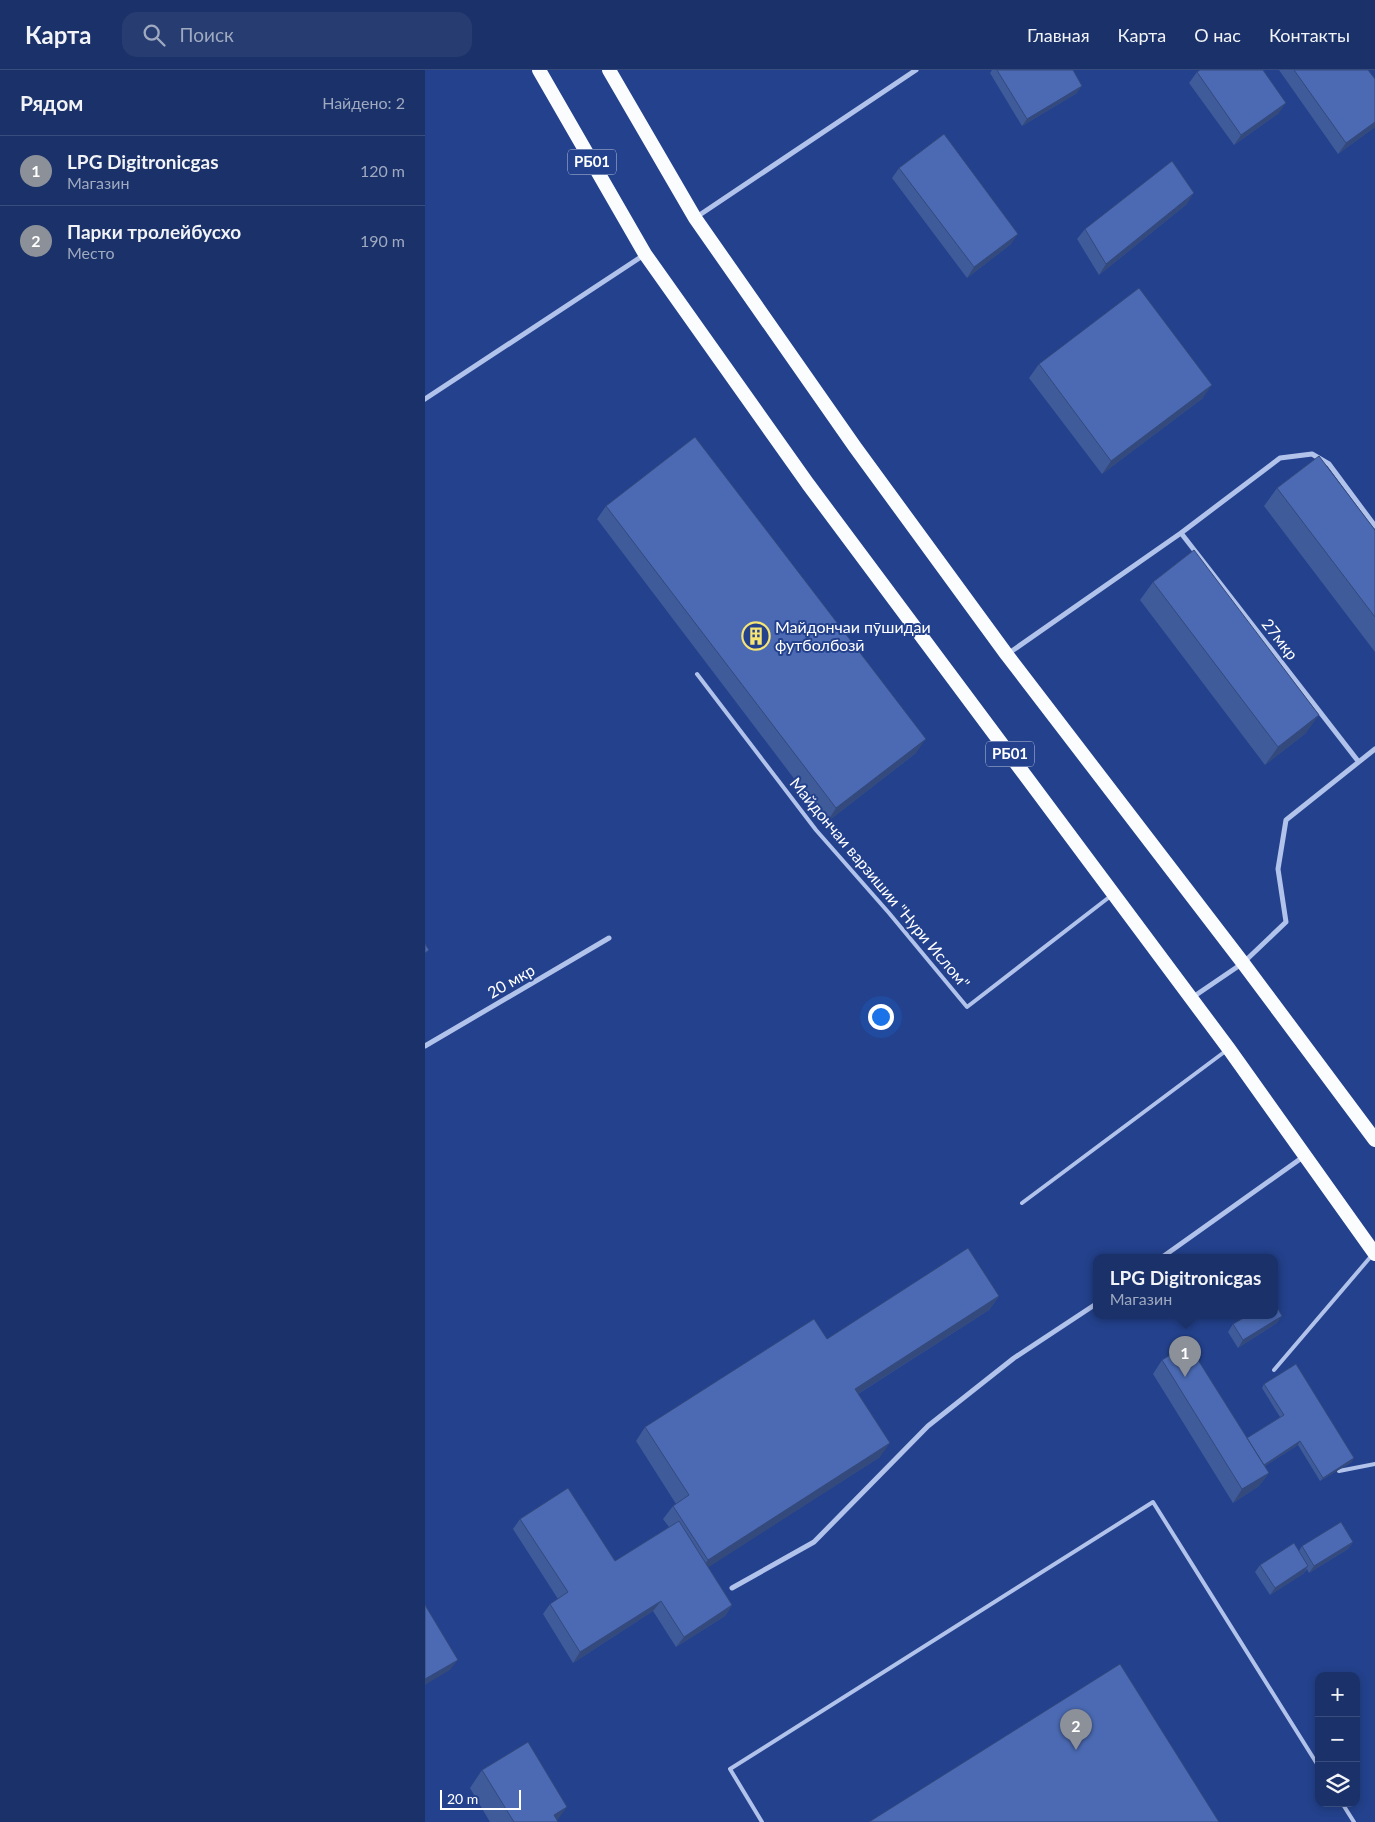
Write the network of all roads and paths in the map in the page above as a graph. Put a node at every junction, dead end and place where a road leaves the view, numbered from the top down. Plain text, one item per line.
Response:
1 (539, 70) edge
2 (609, 70) edge
3 (916, 70) edge
4 (695, 218) junction
5 (645, 254) junction
6 (425, 399) edge
7 (1375, 526) edge
8 (1181, 532) junction
9 (1007, 655) junction
10 (697, 674) dead end
11 (1375, 749) edge
12 (1358, 761) junction
13 (1114, 893) junction
14 (609, 938) dead end
15 (1243, 963) junction
16 (1190, 999) junction
17 (425, 1046) edge
18 (1229, 1049) junction
19 (1375, 1140) edge
20 (1306, 1155) junction
21 (1022, 1203) dead end
22 (1375, 1253) edge
23 (1167, 1254) edge
24 (1093, 1306) edge
25 (1274, 1370) dead end
26 (1375, 1464) edge
27 (1339, 1471) edge
28 (732, 1588) dead end
29 (1316, 1762) edge
30 (1344, 1807) edge
31 (762, 1822) edge
32 (1353, 1822) edge

1 - 5 highway, РБ01
2 - 4 highway
3 - 4 street
4 - 9 highway
5 - 6 street
5 - 13 highway, РБ01
7 - 8 street
8 - 9 street
8 - 12 street, 27мкр
9 - 15 highway
10 - 13 lane, Майдончаи варзишии "Нури Ислом"
11 - 12 street
12 - 15 street
13 - 16 highway, РБ01
14 - 17 street, 20 мкр
15 - 16 street
15 - 19 highway
16 - 18 highway, РБ01
18 - 20 highway, РБ01
18 - 21 lane
20 - 22 highway, РБ01
20 - 23 street
22 - 25 lane
24 - 28 street
26 - 27 lane
29 - 31 lane
30 - 32 lane

